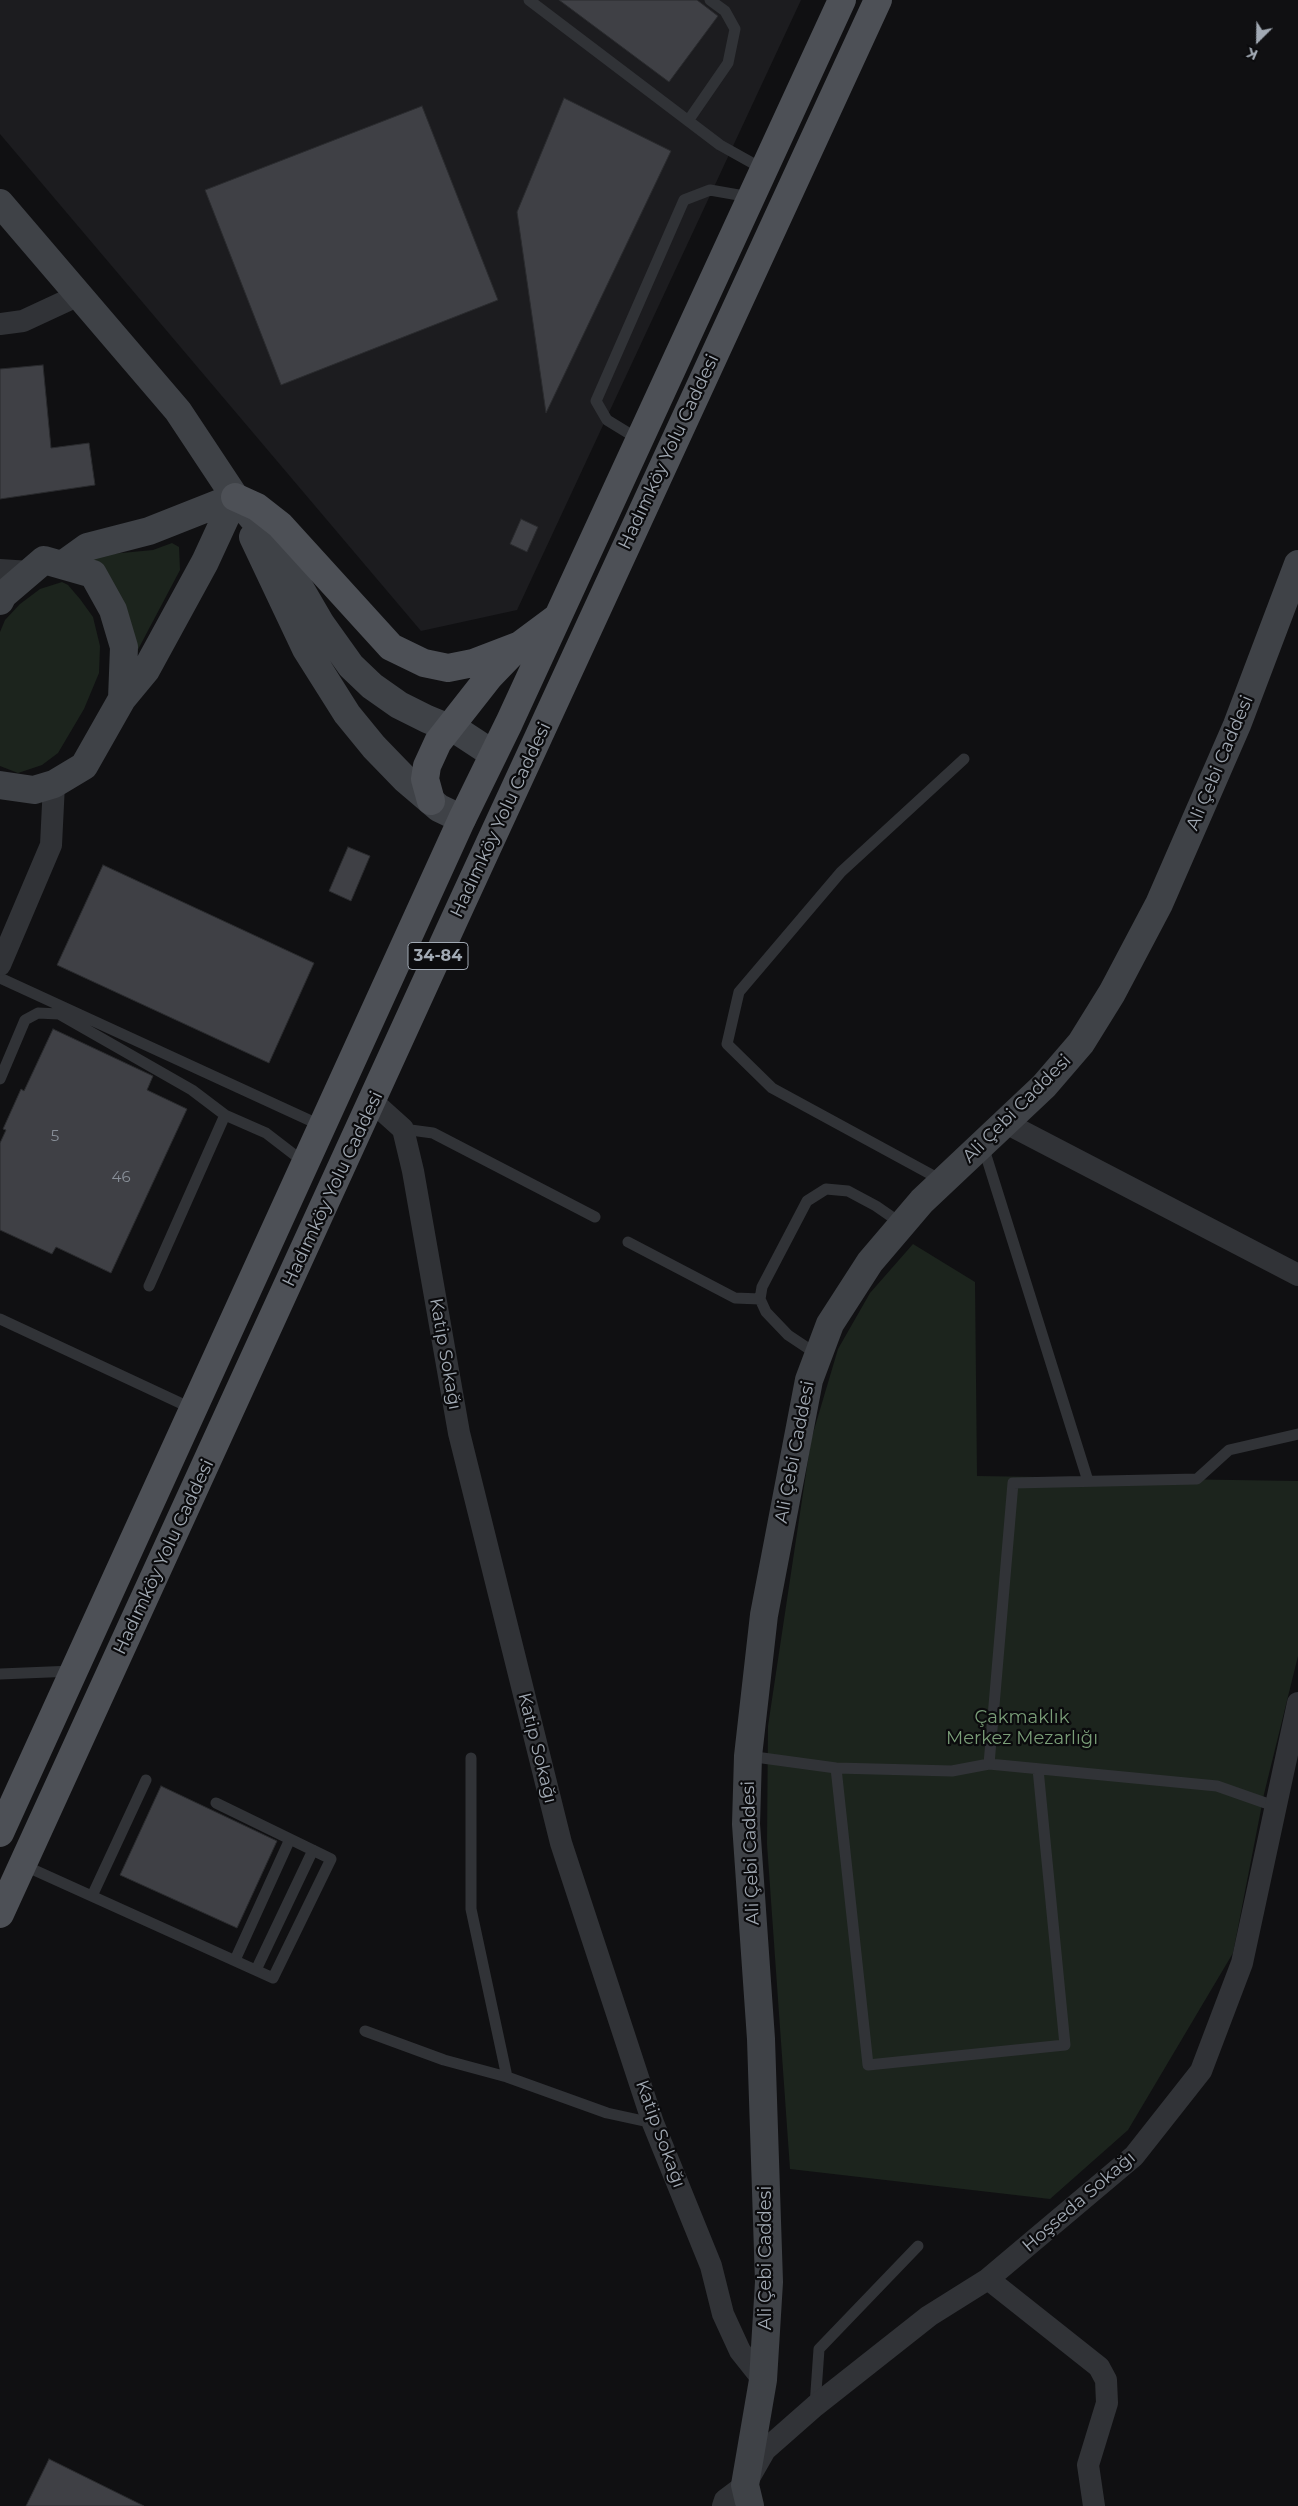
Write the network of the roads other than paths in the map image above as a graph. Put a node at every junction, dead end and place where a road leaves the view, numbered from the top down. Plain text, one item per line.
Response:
1 (529, 0) edge
2 (710, 0) edge
3 (842, 0) edge
4 (878, 0) edge
5 (688, 120) junction
6 (763, 169) junction
7 (750, 197) junction
8 (0, 203) edge
9 (79, 295) junction
10 (0, 324) edge
11 (638, 439) junction
12 (235, 497) junction
13 (1298, 564) edge
14 (62, 565) junction
15 (0, 570) edge
16 (30, 572) junction
17 (0, 601) edge
18 (556, 618) junction
19 (520, 645) junction
20 (122, 699) junction
21 (448, 728) junction
22 (493, 754) junction
23 (964, 759) dead end
24 (54, 784) junction
25 (0, 785) edge
26 (431, 801) junction
27 (510, 801) junction
28 (462, 819) junction
29 (498, 827) junction
30 (0, 965) edge
31 (0, 978) edge
32 (0, 1079) edge
33 (373, 1102) junction
34 (225, 1115) junction
35 (1006, 1124) junction
36 (323, 1127) junction
37 (402, 1129) junction
38 (983, 1146) junction
39 (306, 1164) junction
40 (944, 1182) junction
41 (595, 1217) dead end
42 (902, 1224) junction
43 (628, 1242) dead end
44 (1298, 1275) edge
45 (149, 1286) dead end
46 (760, 1299) junction
47 (0, 1319) edge
48 (818, 1354) junction
49 (194, 1410) junction
50 (1298, 1434) edge
51 (1088, 1481) junction
52 (73, 1671) junction
53 (0, 1674) edge
54 (1298, 1703) edge
55 (748, 1756) junction
56 (471, 1758) dead end
57 (989, 1764) junction
58 (836, 1768) junction
59 (1038, 1769) junction
60 (146, 1780) dead end
61 (216, 1803) dead end
62 (1274, 1806) junction
63 (0, 1834) edge
64 (290, 1839) junction
65 (313, 1850) junction
66 (23, 1865) junction
67 (92, 1896) junction
68 (0, 1914) edge
69 (235, 1960) junction
70 (256, 1970) junction
71 (365, 2032) dead end
72 (507, 2077) junction
73 (654, 2123) junction
74 (918, 2246) dead end
75 (988, 2279) junction
76 (763, 2380) junction
77 (815, 2406) junction
78 (747, 2496) edge
79 (723, 2506) edge
80 (1094, 2506) edge

1 - 5 lane
2 - 5 lane
3 - 6 main road, Hadımköy Yolu Caddesi / 34-84
4 - 27 main road, Hadımköy Yolu Caddesi / 34-84
5 - 6 lane
6 - 7 main road, Hadımköy Yolu Caddesi / 34-84
7 - 11 main road, Hadımköy Yolu Caddesi / 34-84
7 - 11 lane
8 - 9 street
9 - 10 street
9 - 12 street
11 - 18 main road, Hadımköy Yolu Caddesi / 34-84
12 - 14 street
12 - 19 main road
12 - 20 street
12 - 21 street
12 - 26 street
13 - 35 street, Ali Çebi Caddesi
14 - 16 street
14 - 20 street
15 - 16 street
16 - 17 street
18 - 19 main road
18 - 22 main road, Hadımköy Yolu Caddesi / 34-84
19 - 21 main road
20 - 24 street
21 - 22 street
21 - 26 main road
22 - 27 main road
22 - 28 main road, Hadımköy Yolu Caddesi / 34-84
23 - 40 lane
24 - 25 street
24 - 30 street
26 - 28 street
27 - 29 main road, Hadımköy Yolu Caddesi / 34-84
28 - 29 main road
28 - 36 main road, Hadımköy Yolu Caddesi / 34-84
29 - 33 main road, Hadımköy Yolu Caddesi / 34-84
31 - 36 lane
32 - 34 lane
33 - 37 street
33 - 66 main road, Hadımköy Yolu Caddesi / 34-84
34 - 39 lane
34 - 45 lane
35 - 38 street, Ali Çebi Caddesi
35 - 44 street
36 - 39 main road, Hadımköy Yolu Caddesi / 34-84
37 - 41 lane
37 - 73 street, Katip Sokağı
38 - 40 street, Ali Çebi Caddesi
38 - 51 lane
39 - 49 main road, Hadımköy Yolu Caddesi / 34-84
40 - 42 street, Ali Çebi Caddesi
42 - 46 lane
42 - 48 street, Ali Çebi Caddesi
43 - 46 lane
46 - 48 lane
47 - 49 lane
48 - 55 street, Ali Çebi Caddesi
49 - 52 main road, Hadımköy Yolu Caddesi / 34-84
50 - 51 lane
51 - 57 lane
52 - 53 lane
52 - 63 main road, Hadımköy Yolu Caddesi / 34-84
54 - 62 street, Hoşseda Sokağı
55 - 58 lane
55 - 76 street, Ali Çebi Caddesi
56 - 72 lane
57 - 58 lane
57 - 59 lane
58 - 59 lane
59 - 62 lane
60 - 67 lane
61 - 64 lane
62 - 75 street, Hoşseda Sokağı
64 - 65 lane
64 - 69 lane
65 - 70 lane
65 - 70 lane
66 - 67 lane
66 - 68 main road, Hadımköy Yolu Caddesi / 34-84
67 - 69 lane
69 - 70 lane
71 - 72 lane
72 - 73 lane
73 - 76 street, Katip Sokağı
74 - 77 lane
75 - 77 street, Hoşseda Sokağı
75 - 80 street
76 - 78 street, Ali Çebi Caddesi
77 - 78 street, Hoşseda Sokağı
78 - 79 street

